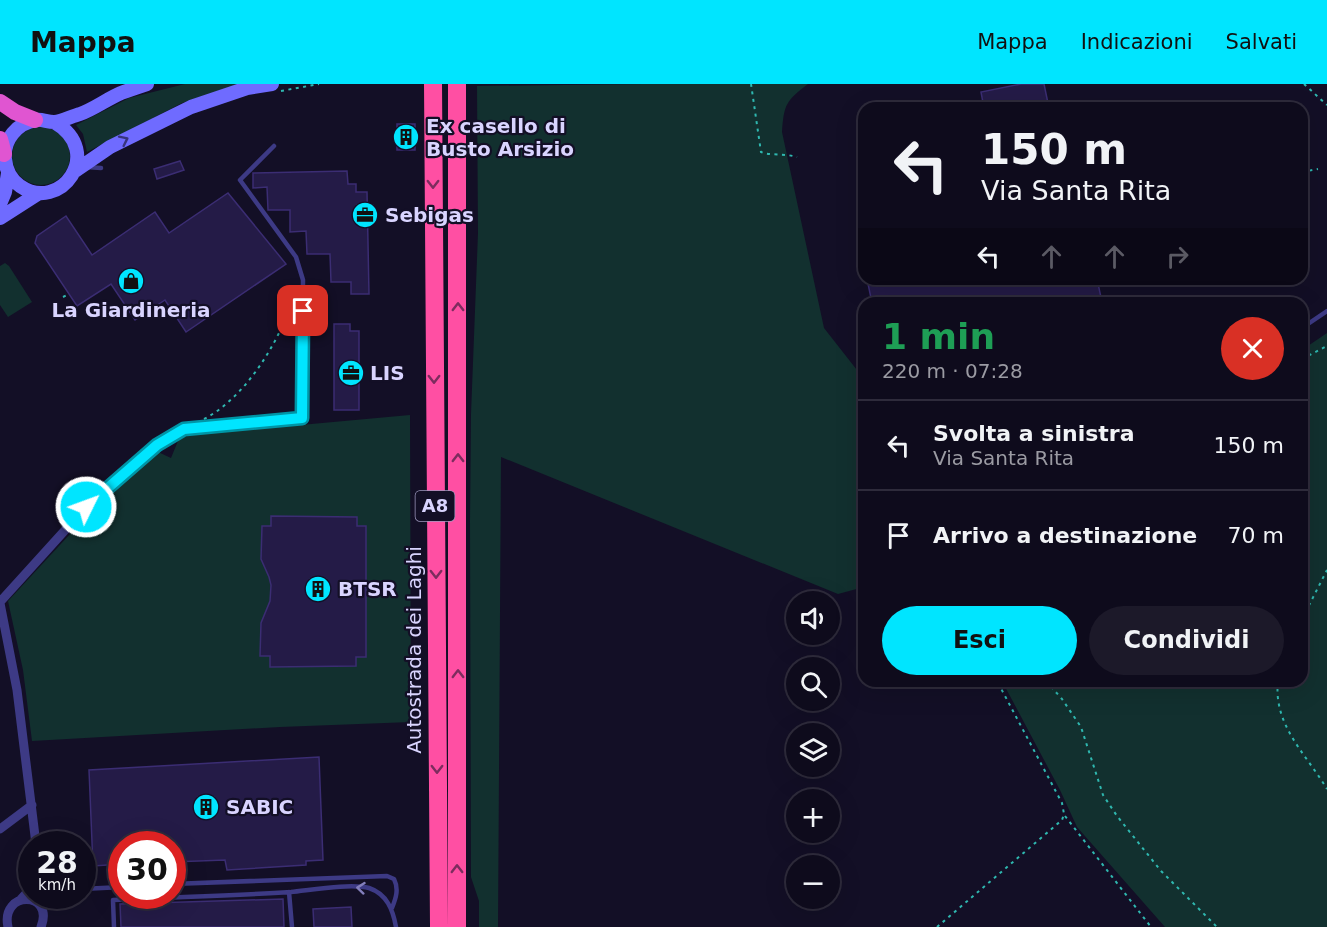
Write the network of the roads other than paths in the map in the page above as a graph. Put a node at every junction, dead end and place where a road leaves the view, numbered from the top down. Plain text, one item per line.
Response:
1 (147, 84) edge
2 (433, 84) edge
3 (457, 84) edge
4 (272, 88) edge
5 (0, 102) edge
6 (35, 120) junction
7 (54, 122) junction
8 (274, 146) dead end
9 (2, 147) edge
10 (101, 168) dead end
11 (78, 169) junction
12 (8, 173) junction
13 (39, 193) junction
14 (0, 204) edge
15 (0, 218) edge
16 (1327, 311) edge
17 (1308, 324) edge
18 (157, 445) joint
19 (0, 602) edge
20 (32, 805) junction
21 (0, 829) edge
22 (35, 831) edge
23 (186, 883) edge
24 (289, 892) junction
25 (18, 901) edge
26 (392, 908) junction
27 (41, 909) edge
28 (5, 920) edge
29 (43, 924) edge
30 (114, 927) edge
31 (292, 927) edge
32 (396, 927) edge
33 (439, 927) edge
34 (458, 927) edge

1 - 7 main road
2 -> 33 highway, Autostrada dei Laghi / A8
34 -> 3 highway, A8
11 -> 4 main road
5 - 6 highway
6 - 7 main road
6 - 9 main road
7 - 11 main road
8 - 18 lane
9 - 12 main road
10 - 11 lane
11 - 13 main road
12 - 13 main road
12 - 14 main road
13 - 15 main road
16 - 17 lane
18 - 19 street
19 - 20 street
20 - 21 street
20 - 22 street
23 - 26 lane
26 -> 24 lane
24 - 30 lane
24 - 31 lane
25 - 28 street
26 - 32 lane
27 - 29 street

